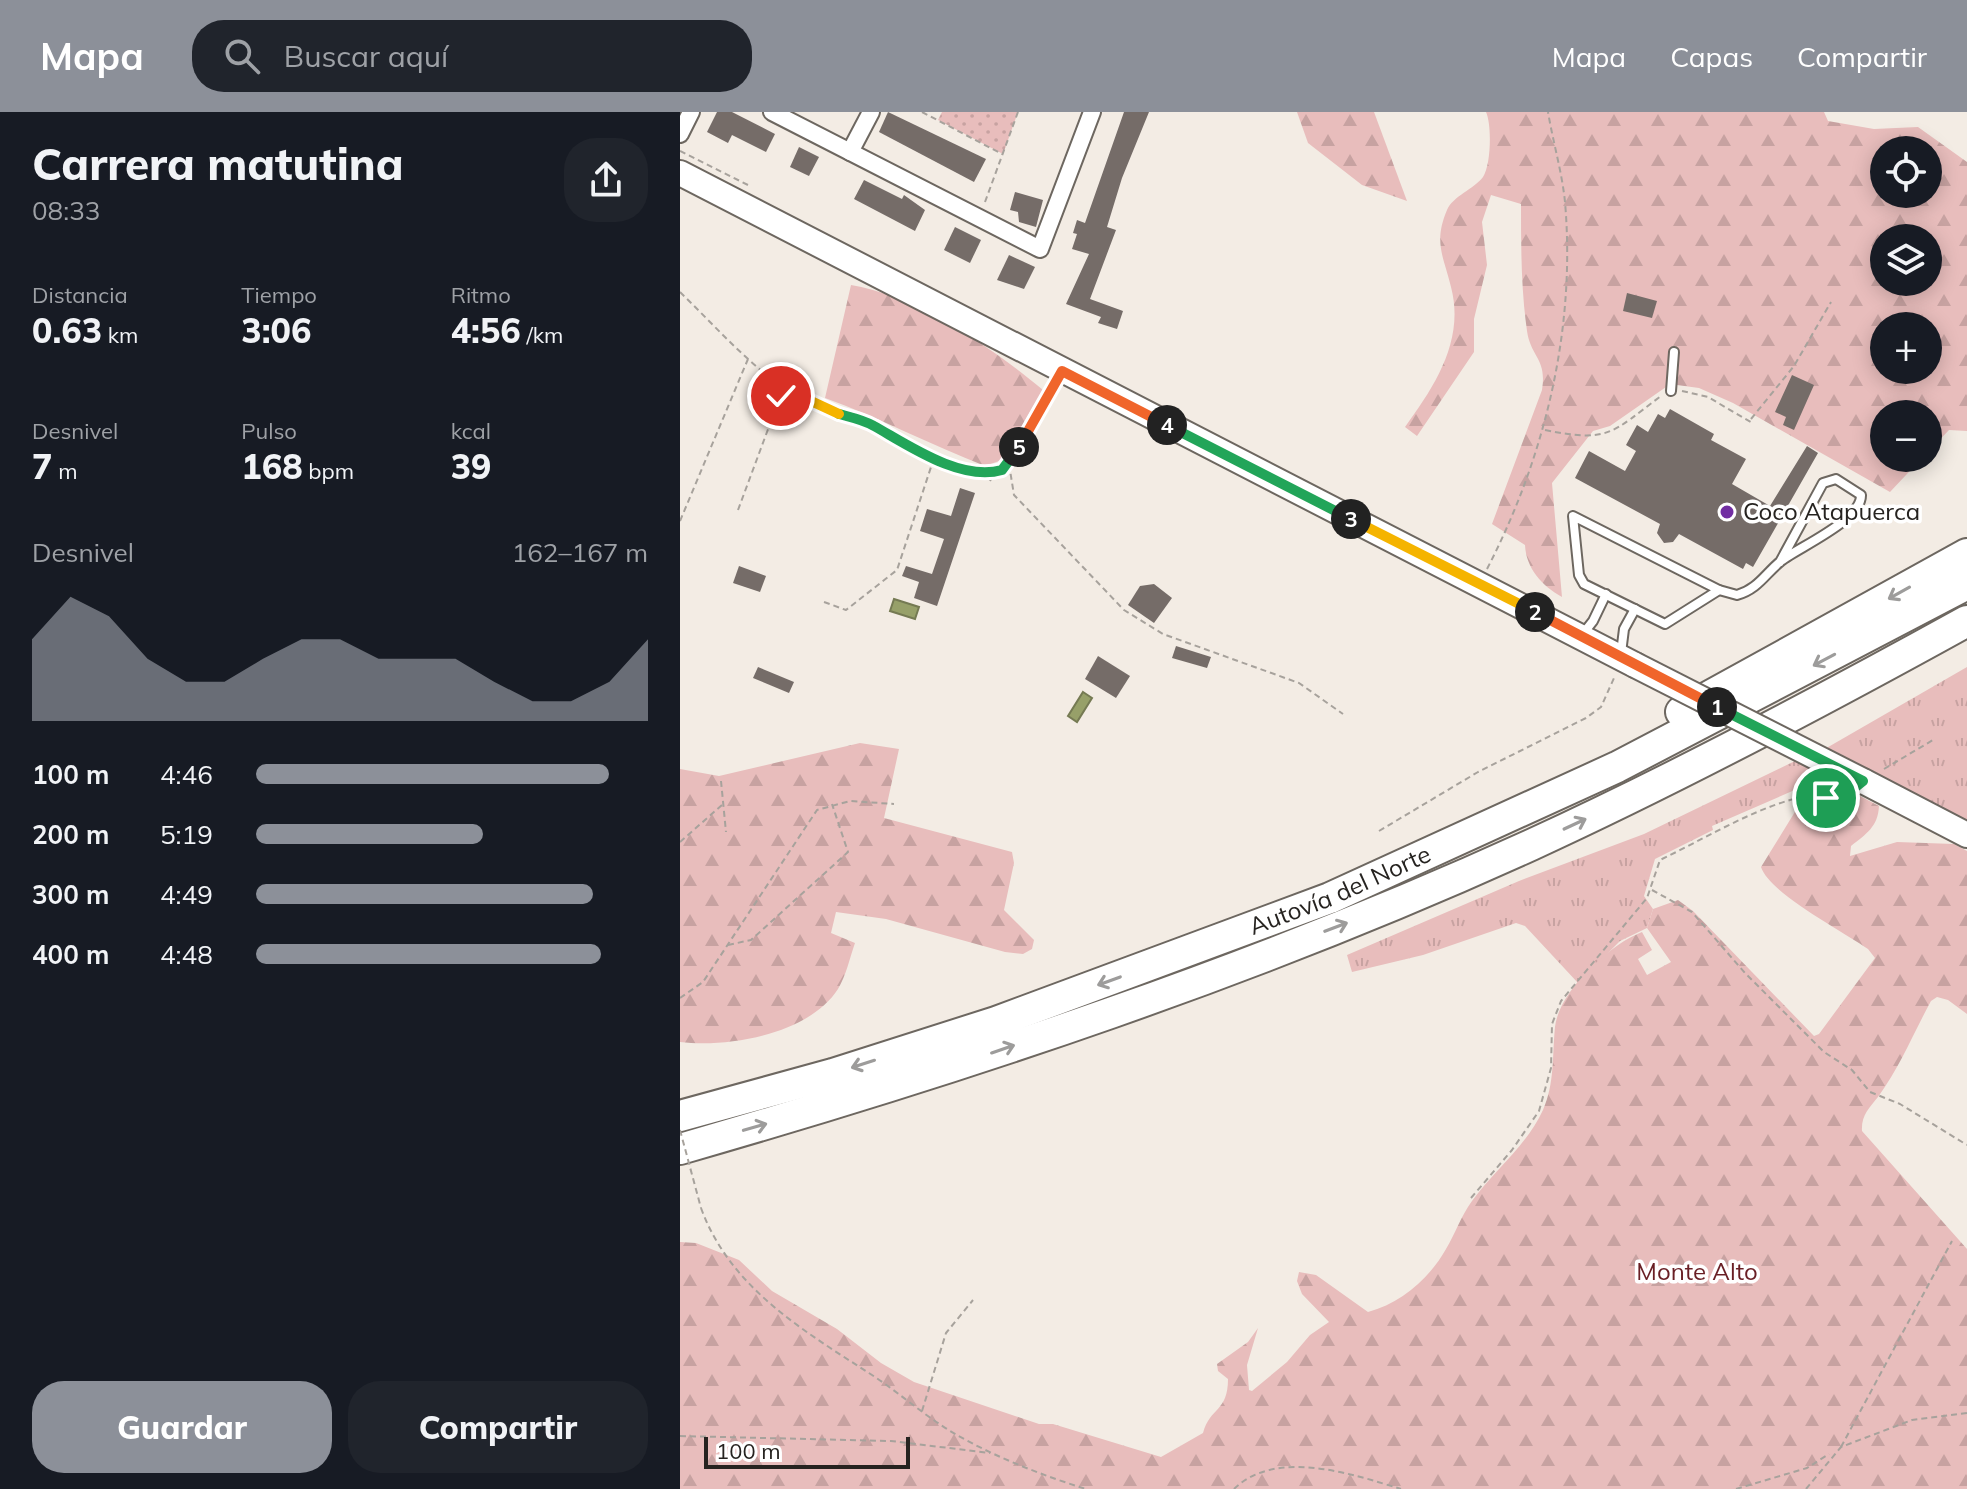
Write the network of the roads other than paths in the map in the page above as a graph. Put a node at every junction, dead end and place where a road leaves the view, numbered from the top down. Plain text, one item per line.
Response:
1 (691, 112) edge
2 (772, 112) edge
3 (871, 112) edge
4 (1092, 112) edge
5 (680, 134) edge
6 (850, 152) junction
7 (680, 173) edge
8 (1674, 352) dead end
9 (1671, 391) road end
10 (1967, 554) edge
11 (1780, 562) junction
12 (1967, 584) edge
13 (1719, 590) junction
14 (1606, 594) junction
15 (1635, 609) junction
16 (1967, 621) edge
17 (1581, 635) junction
18 (1967, 643) edge
19 (1628, 661) junction
20 (1737, 745) junction
21 (1967, 835) edge
22 (1182, 954) junction
23 (680, 1116) edge
24 (680, 1149) edge

1 - 5 street
2 - 6 street
3 - 6 street
4 - 6 street
7 - 17 main road
8 - 9 lane
10 -> 22 highway
11 - 11 lane
11 - 13 lane
12 -> 22 highway, Autovía del Norte
13 - 14 lane
13 - 15 lane
14 - 15 lane
14 - 17 lane
15 - 19 lane
16 - 20 highway, Autovía del Norte
17 - 19 main road
18 - 20 highway
19 - 21 main road, bridge
24 -> 20 highway, Autovía del Norte
22 -> 23 highway, Autovía del Norte

